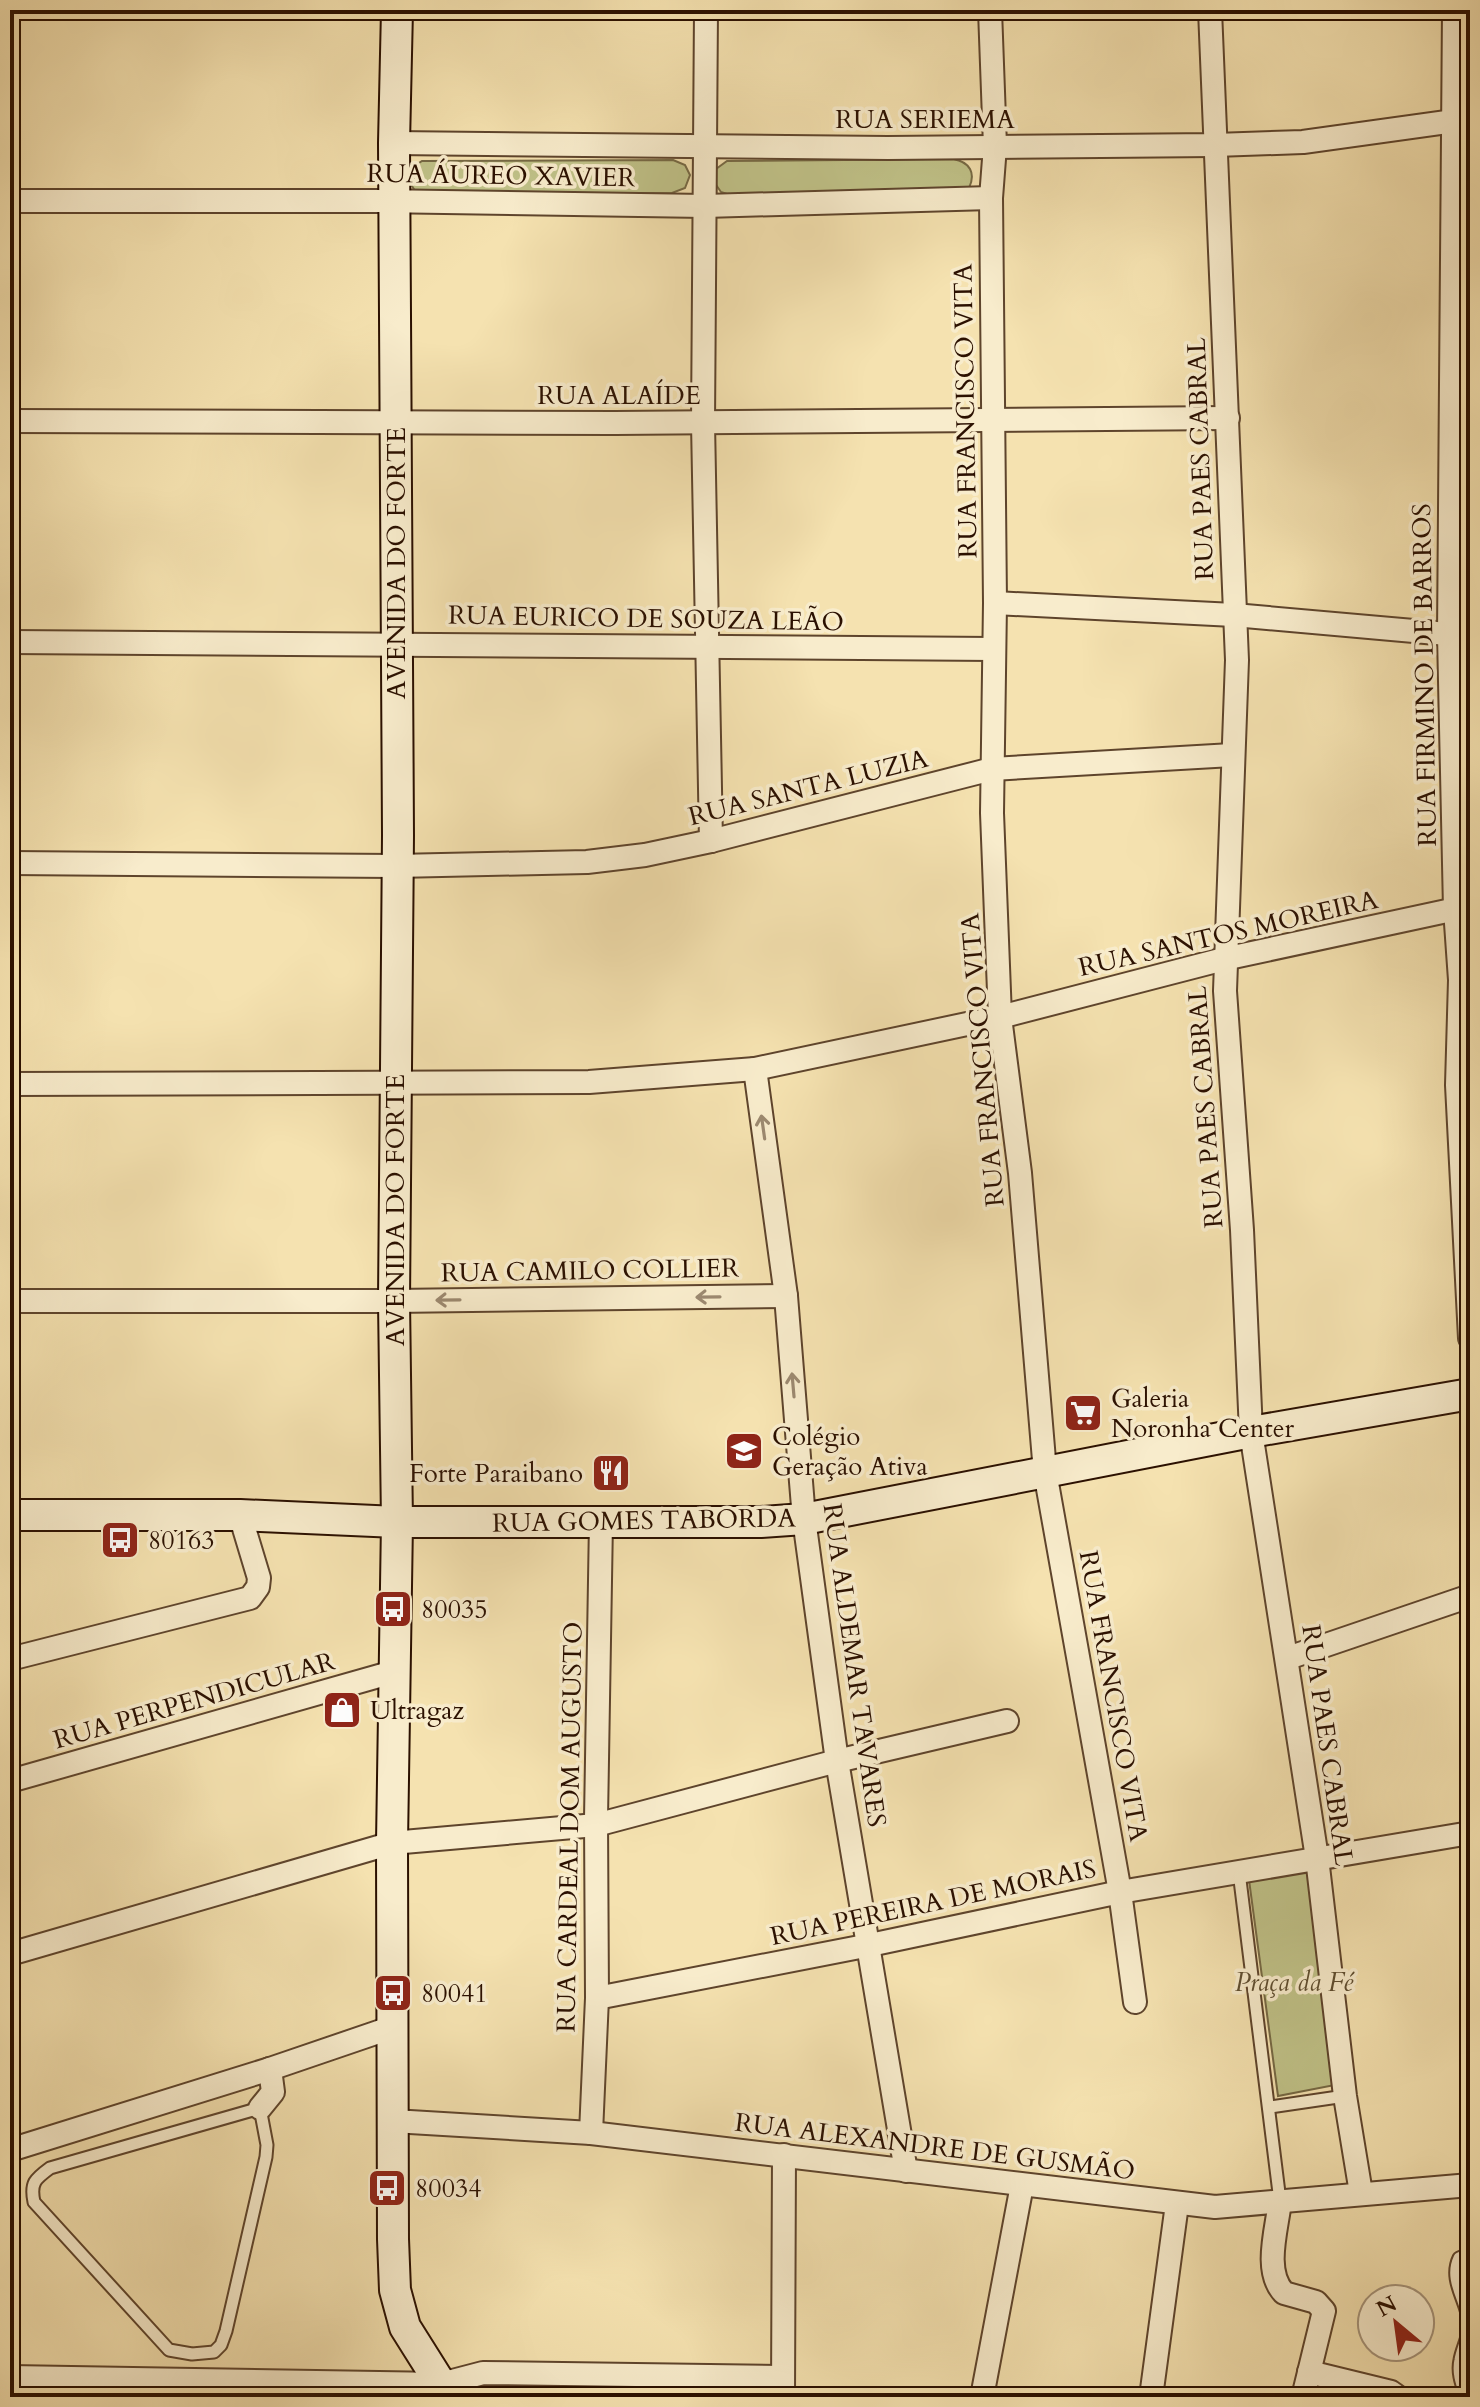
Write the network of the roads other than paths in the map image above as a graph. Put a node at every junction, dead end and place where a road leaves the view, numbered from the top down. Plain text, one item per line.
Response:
1 (397, 10) edge
2 (706, 10) edge
3 (990, 10) edge
4 (1210, 10) edge
5 (1454, 10) edge
6 (1454, 121) junction
7 (394, 143) junction
8 (1215, 145) junction
9 (704, 146) junction
10 (995, 146) junction
11 (991, 198) junction
12 (10, 201) edge
13 (395, 202) junction
14 (705, 206) junction
15 (1461, 279) edge
16 (1228, 418) junction
17 (992, 420) junction
18 (10, 421) edge
19 (1460, 421) edge
20 (395, 422) junction
21 (703, 423) junction
22 (995, 603) junction
23 (1234, 615) junction
24 (1460, 636) edge
25 (10, 642) edge
26 (397, 643) junction
27 (707, 647) junction
28 (994, 649) junction
29 (1232, 755) junction
30 (992, 769) junction
31 (711, 841) junction
32 (10, 863) edge
33 (396, 866) junction
34 (1463, 907) edge
35 (1224, 959) junction
36 (1000, 1017) junction
37 (755, 1069) junction
38 (395, 1082) junction
39 (1463, 1083) edge
40 (10, 1084) edge
41 (786, 1296) junction
42 (10, 1301) edge
43 (394, 1301) junction
44 (1470, 1338) edge
45 (1470, 1394) edge
46 (1251, 1432) junction
47 (1045, 1472) junction
48 (10, 1515) edge
49 (240, 1515) junction
50 (804, 1519) junction
51 (601, 1521) junction
52 (390, 1522) junction
53 (1470, 1596) edge
54 (1288, 1658) junction
55 (10, 1659) edge
56 (393, 1672) junction
57 (1007, 1721) dead end
58 (837, 1761) junction
59 (10, 1781) edge
60 (596, 1825) junction
61 (1470, 1833) edge
62 (392, 1843) junction
63 (1317, 1858) junction
64 (1239, 1872) junction
65 (1120, 1892) junction
66 (870, 1945) junction
67 (10, 1954) edge
68 (597, 1998) junction
69 (1135, 2002) dead end
70 (393, 2027) junction
71 (270, 2069) junction
72 (1345, 2096) junction
73 (1270, 2107) junction
74 (260, 2108) junction
75 (393, 2121) junction
76 (591, 2133) junction
77 (10, 2150) edge
78 (784, 2155) junction
79 (906, 2171) junction
80 (1022, 2185) junction
81 (1470, 2185) edge
82 (1361, 2193) junction
83 (1280, 2201) junction
84 (1177, 2204) junction
85 (1470, 2253) edge
86 (1309, 2372) junction
87 (10, 2377) edge
88 (782, 2387) edge
89 (445, 2390) edge
90 (982, 2397) edge
91 (1151, 2397) edge
92 (1303, 2397) edge
93 (1398, 2397) edge
94 (1466, 2397) edge

1 - 7 street, AVENIDA DO FORTE
2 - 9 street
3 - 10 street, RUA FRANCISCO VITA
4 - 8 street, RUA PAES CABRAL
5 - 6 street, RUA FIRMINO DE BARROS
6 - 8 street, RUA SERIEMA
6 - 15 street, RUA FIRMINO DE BARROS
7 - 9 street, RUA SERIEMA
7 - 13 street, AVENIDA DO FORTE
8 - 10 street, RUA SERIEMA
8 - 16 street, RUA PAES CABRAL
9 - 10 street, RUA SERIEMA
9 - 14 street
10 - 11 street, RUA FRANCISCO VITA
11 - 14 street, RUA ÁUREO XAVIER
11 - 17 street, RUA FRANCISCO VITA
12 - 13 street, RUA ÁUREO XAVIER
13 - 14 street, RUA ÁUREO XAVIER
13 - 20 street, AVENIDA DO FORTE
14 - 21 street
15 - 19 street, RUA FIRMINO DE BARROS
16 - 17 street, RUA ALAÍDE
16 - 23 street, RUA PAES CABRAL
17 - 21 street, RUA ALAÍDE
17 - 22 street, RUA FRANCISCO VITA
18 - 20 street, RUA ALAÍDE
19 - 24 street, RUA FIRMINO DE BARROS
20 - 21 street, RUA ALAÍDE
20 - 26 street, AVENIDA DO FORTE
21 - 27 street
22 - 23 street
22 - 28 street, RUA FRANCISCO VITA
23 - 24 street
23 - 29 street, RUA PAES CABRAL
24 - 34 street, RUA FIRMINO DE BARROS
25 - 26 street, RUA EURICO DE SOUZA LEÃO
26 - 27 street, RUA EURICO DE SOUZA LEÃO
26 - 33 street, AVENIDA DO FORTE
27 - 28 street, RUA EURICO DE SOUZA LEÃO
27 - 31 street
28 - 30 street, RUA FRANCISCO VITA
29 - 30 street, RUA SANTA LUZIA
29 - 35 street, RUA PAES CABRAL
30 - 31 street, RUA SANTA LUZIA
30 - 36 street, RUA FRANCISCO VITA
31 - 33 street, RUA SANTA LUZIA
32 - 33 street, RUA SANTA LUZIA
33 - 38 street, AVENIDA DO FORTE
34 - 35 street, RUA SANTOS MOREIRA
34 - 39 street, RUA FIRMINO DE BARROS
35 - 36 street, RUA SANTOS MOREIRA
35 - 46 street, RUA PAES CABRAL
36 - 37 street, RUA SANTOS MOREIRA
36 - 47 street, RUA FRANCISCO VITA
37 - 38 street, RUA SANTOS MOREIRA
41 -> 37 street, RUA ALDEMAR TAVARES
38 - 40 street, RUA SANTOS MOREIRA
38 - 43 street, AVENIDA DO FORTE
39 - 44 street, RUA FIRMINO DE BARROS
41 -> 43 street, RUA CAMILO COLLIER
50 -> 41 street, RUA ALDEMAR TAVARES
42 - 43 street, RUA CAMILO COLLIER
43 - 52 street, AVENIDA DO FORTE
45 - 46 street, RUA GOMES TABORDA
46 - 47 street, RUA GOMES TABORDA
46 - 54 street, RUA PAES CABRAL
47 - 50 street, RUA GOMES TABORDA
47 - 65 street, RUA FRANCISCO VITA
48 - 49 street, RUA GOMES TABORDA
49 - 52 street, RUA GOMES TABORDA
49 - 55 street
50 - 51 street, RUA GOMES TABORDA
50 - 58 street, RUA ALDEMAR TAVARES
51 - 52 street, RUA GOMES TABORDA
51 - 60 street, RUA CARDEAL DOM AUGUSTO
52 - 56 street, AVENIDA DO FORTE
53 - 54 street
54 - 63 street, RUA PAES CABRAL
56 - 59 street, RUA PERPENDICULAR
56 - 62 street, AVENIDA DO FORTE
57 - 58 street
58 - 60 street
58 - 66 street, RUA ALDEMAR TAVARES
60 - 62 street
60 - 68 street, RUA CARDEAL DOM AUGUSTO
61 - 63 street, RUA PEREIRA DE MORAIS
62 - 67 street
62 - 70 street, AVENIDA DO FORTE
63 - 64 street, RUA PEREIRA DE MORAIS
63 - 72 street, RUA PAES CABRAL
64 - 65 street, RUA PEREIRA DE MORAIS
64 - 73 lane
65 - 66 street, RUA PEREIRA DE MORAIS
65 - 69 street, RUA FRANCISCO VITA
66 - 68 street, RUA PEREIRA DE MORAIS
66 - 79 street, RUA ALDEMAR TAVARES
68 - 76 street, RUA CARDEAL DOM AUGUSTO
70 - 71 street
70 - 75 street, AVENIDA DO FORTE
71 - 74 street
71 - 77 street
72 - 73 lane
72 - 82 street, RUA PAES CABRAL
73 - 83 lane
74 - 74 lane
75 - 76 street, RUA ALEXANDRE DE GUSMÃO
75 - 89 street, AVENIDA DO FORTE
76 - 78 street, RUA ALEXANDRE DE GUSMÃO
78 - 79 street, RUA ALEXANDRE DE GUSMÃO
78 - 88 street
79 - 80 street, RUA ALEXANDRE DE GUSMÃO
80 - 84 street, RUA ALEXANDRE DE GUSMÃO
80 - 90 street
81 - 82 street, RUA ALEXANDRE DE GUSMÃO
82 - 83 street, RUA ALEXANDRE DE GUSMÃO
83 - 84 street, RUA ALEXANDRE DE GUSMÃO
83 - 86 street
84 - 91 street
85 - 94 lane
86 - 92 street
86 - 93 street
87 - 89 street
88 - 89 street

